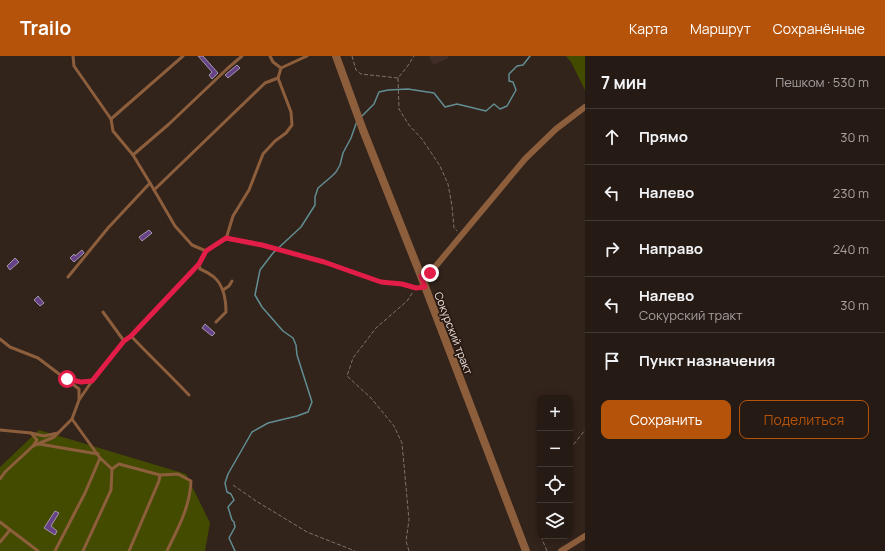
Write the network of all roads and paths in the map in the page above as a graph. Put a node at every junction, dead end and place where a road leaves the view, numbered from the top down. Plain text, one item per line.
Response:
1 (73, 56) edge
2 (183, 56) edge
3 (242, 56) edge
4 (270, 56) edge
5 (308, 56) edge
6 (336, 56) edge
7 (352, 56) edge
8 (414, 56) edge
9 (281, 68) junction
10 (278, 78) junction
11 (398, 78) junction
12 (585, 107) edge
13 (111, 119) junction
14 (133, 156) junction
15 (150, 184) junction
16 (154, 190) junction
17 (462, 235) junction
18 (226, 238) junction
19 (206, 251) junction
20 (199, 264) junction
21 (421, 276) junction
22 (68, 277) dead end
23 (232, 281) dead end
24 (425, 287) junction
25 (416, 288) junction
26 (223, 290) junction
27 (104, 312) dead end
28 (216, 322) dead end
29 (131, 336) junction
30 (0, 339) edge
31 (124, 341) junction
32 (67, 379) junction
33 (92, 381) junction
34 (189, 395) dead end
35 (79, 400) junction
36 (72, 419) junction
37 (0, 430) edge
38 (585, 430) edge
39 (31, 433) junction
40 (58, 433) junction
41 (39, 444) junction
42 (573, 445) edge
43 (33, 446) junction
44 (98, 454) junction
45 (100, 458) junction
46 (112, 469) junction
47 (160, 475) junction
48 (0, 479) edge
49 (233, 485) dead end
50 (0, 522) edge
51 (10, 530) junction
52 (585, 536) edge
53 (542, 539) edge
54 (0, 542) edge
55 (38, 551) edge
56 (55, 551) edge
57 (83, 551) edge
58 (129, 551) edge
59 (167, 551) edge
60 (354, 551) edge
61 (409, 551) edge
62 (526, 551) edge
63 (547, 551) edge
64 (561, 551) edge

1 - 13 lane
2 - 13 lane
3 - 14 lane
4 - 9 lane
5 - 9 lane
6 - 21 street, Сокурский тракт
7 - 11 path
8 - 11 path
9 - 10 lane
10 - 16 lane
10 - 18 lane
11 - 17 path
12 - 17 street
13 - 14 lane
14 - 15 lane
15 - 16 lane
15 - 22 lane
16 - 19 lane
17 - 21 street
18 - 19 lane
18 - 25 lane
19 - 20 lane
20 - 26 lane
20 - 29 lane
21 - 24 street, Сокурский тракт
23 - 26 lane
24 - 25 lane
24 - 62 street, Сокурский тракт
25 - 61 path
26 - 28 lane
27 - 31 lane
29 - 31 lane
29 - 34 lane
30 - 32 lane
31 - 33 lane
32 - 33 lane
32 - 35 lane
33 - 35 lane
35 - 36 lane
36 - 40 lane
36 - 44 lane
37 - 39 lane
38 - 42 path
39 - 40 lane
39 - 43 lane
40 - 41 lane
41 - 43 lane
41 - 44 lane
43 - 48 lane
44 - 45 lane
45 - 46 lane
45 - 56 lane
46 - 47 lane
46 - 57 lane
47 - 58 lane
47 - 59 lane
49 - 60 path
50 - 51 lane
51 - 54 lane
51 - 55 lane
52 - 64 street
53 - 63 path

